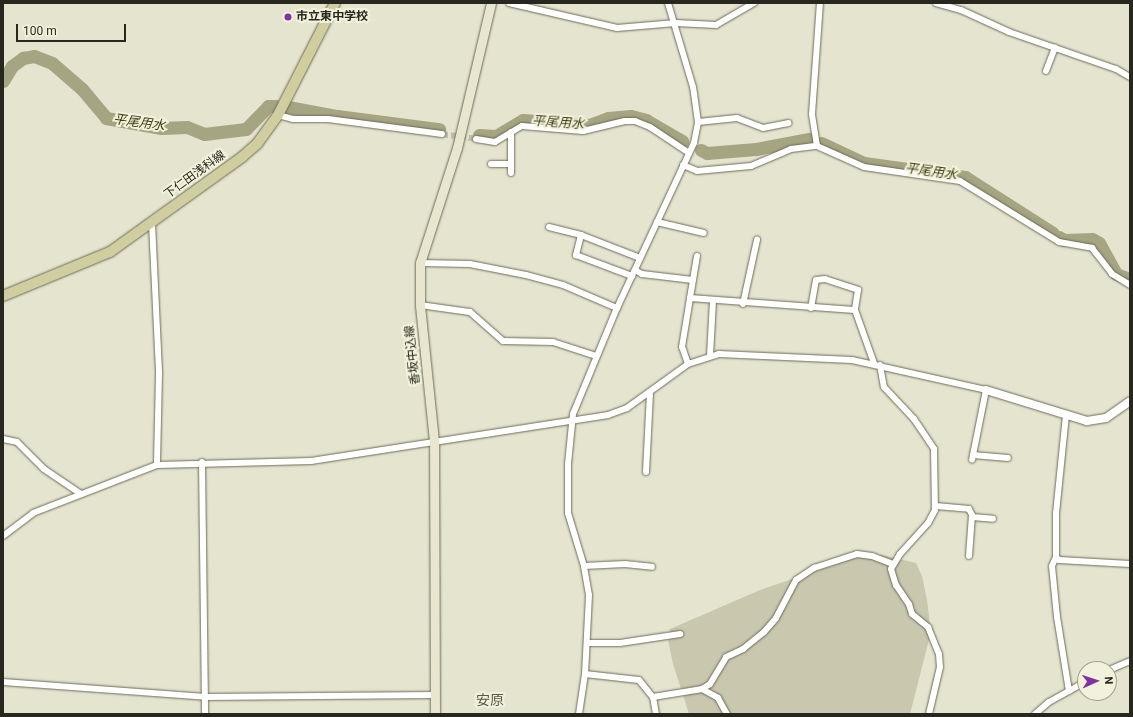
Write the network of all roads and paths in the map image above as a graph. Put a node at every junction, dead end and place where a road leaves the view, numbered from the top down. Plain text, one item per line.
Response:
1 (335, 3) edge
2 (490, 3) edge
3 (509, 3) edge
4 (668, 3) edge
5 (754, 3) edge
6 (820, 3) edge
7 (936, 3) edge
8 (673, 24) junction
9 (1055, 48) junction
10 (1046, 71) dead end
11 (1130, 77) edge
12 (278, 115) junction
13 (698, 122) junction
14 (789, 123) dead end
15 (511, 132) junction
16 (442, 134) tunnel mouth
17 (476, 139) tunnel mouth
18 (817, 146) junction
19 (689, 153) junction
20 (491, 164) dead end
21 (511, 164) junction
22 (683, 165) junction
23 (511, 173) dead end
24 (657, 222) junction
25 (152, 223) junction
26 (550, 227) dead end
27 (704, 233) dead end
28 (581, 235) junction
29 (757, 240) dead end
30 (697, 256) dead end
31 (640, 258) junction
32 (420, 263) junction
33 (633, 273) junction
34 (693, 280) junction
35 (1130, 285) edge
36 (3, 296) edge
37 (690, 298) junction
38 (713, 301) junction
39 (743, 304) junction
40 (420, 305) junction
41 (617, 308) junction
42 (811, 308) junction
43 (855, 310) junction
44 (596, 356) junction
45 (710, 356) junction
46 (688, 364) junction
47 (877, 364) junction
48 (986, 390) junction
49 (650, 392) junction
50 (1130, 401) edge
51 (1066, 415) junction
52 (572, 420) junction
53 (3, 439) edge
54 (434, 441) junction
55 (1008, 458) dead end
56 (202, 462) junction
57 (157, 465) junction
58 (646, 472) dead end
59 (81, 494) junction
60 (936, 506) junction
61 (972, 517) junction
62 (993, 519) dead end
63 (3, 535) edge
64 (969, 556) dead end
65 (1056, 557) junction
66 (893, 564) junction
67 (1130, 564) edge
68 (584, 566) junction
69 (652, 567) dead end
70 (680, 634) dead end
71 (587, 643) junction
72 (1130, 661) edge
73 (1117, 667) edge
74 (585, 674) junction
75 (3, 682) edge
76 (1077, 686) edge
77 (702, 689) junction
78 (1069, 691) junction
79 (435, 695) junction
80 (205, 697) junction
81 (653, 697) junction
82 (205, 714) edge
83 (435, 714) edge
84 (579, 714) edge
85 (656, 714) edge
86 (727, 714) edge
87 (929, 714) edge
88 (1035, 714) edge

1 - 12 main road, 下仁田浅科線
2 - 32 main road, 香坂中込線
3 - 8 street
4 - 8 street
5 - 8 street
6 - 18 street
7 - 9 street
8 - 13 street
9 - 10 street
9 - 11 street
12 - 16 street
12 - 25 main road, 下仁田浅科線
13 - 14 street
13 - 19 street
15 - 17 street
15 - 19 street
15 - 21 street
18 - 22 street
18 - 35 street
19 - 22 street
20 - 21 street
21 - 23 street
22 - 24 street
24 - 27 street
24 - 31 street
25 - 36 main road, 下仁田浅科線
25 - 57 street
26 - 28 street
28 - 31 street
28 - 33 street
29 - 39 street
30 - 34 street
31 - 33 street
32 - 40 main road, 香坂中込線
32 - 41 street
33 - 34 street
33 - 41 street
34 - 37 street
37 - 38 street
37 - 46 street
38 - 39 street
38 - 45 street
39 - 42 street
40 - 44 street
40 - 54 main road, 香坂中込線
41 - 44 street
42 - 43 street
42 - 43 street
43 - 47 street
44 - 52 street
45 - 46 street
45 - 47 street
46 - 49 street
47 - 48 street
47 - 60 street
48 - 51 street
48 - 55 street
49 - 52 street
49 - 58 street
50 - 51 street
51 - 65 street
52 - 54 street
52 - 68 street
53 - 59 street
54 - 56 street
54 - 79 main road, 香坂中込線
56 - 57 street
56 - 80 street
57 - 59 street
59 - 63 street
60 - 61 street
60 - 66 street
61 - 62 street
61 - 64 street
65 - 67 street
65 - 78 street
66 - 77 street
66 - 87 street
68 - 69 street
68 - 71 street
70 - 71 street
71 - 74 street
72 - 73 street
74 - 81 street
74 - 84 street
75 - 80 street
76 - 78 street
77 - 81 street
77 - 86 street
78 - 88 street
79 - 80 street
79 - 83 main road, 香坂中込線
80 - 82 street
81 - 85 street

